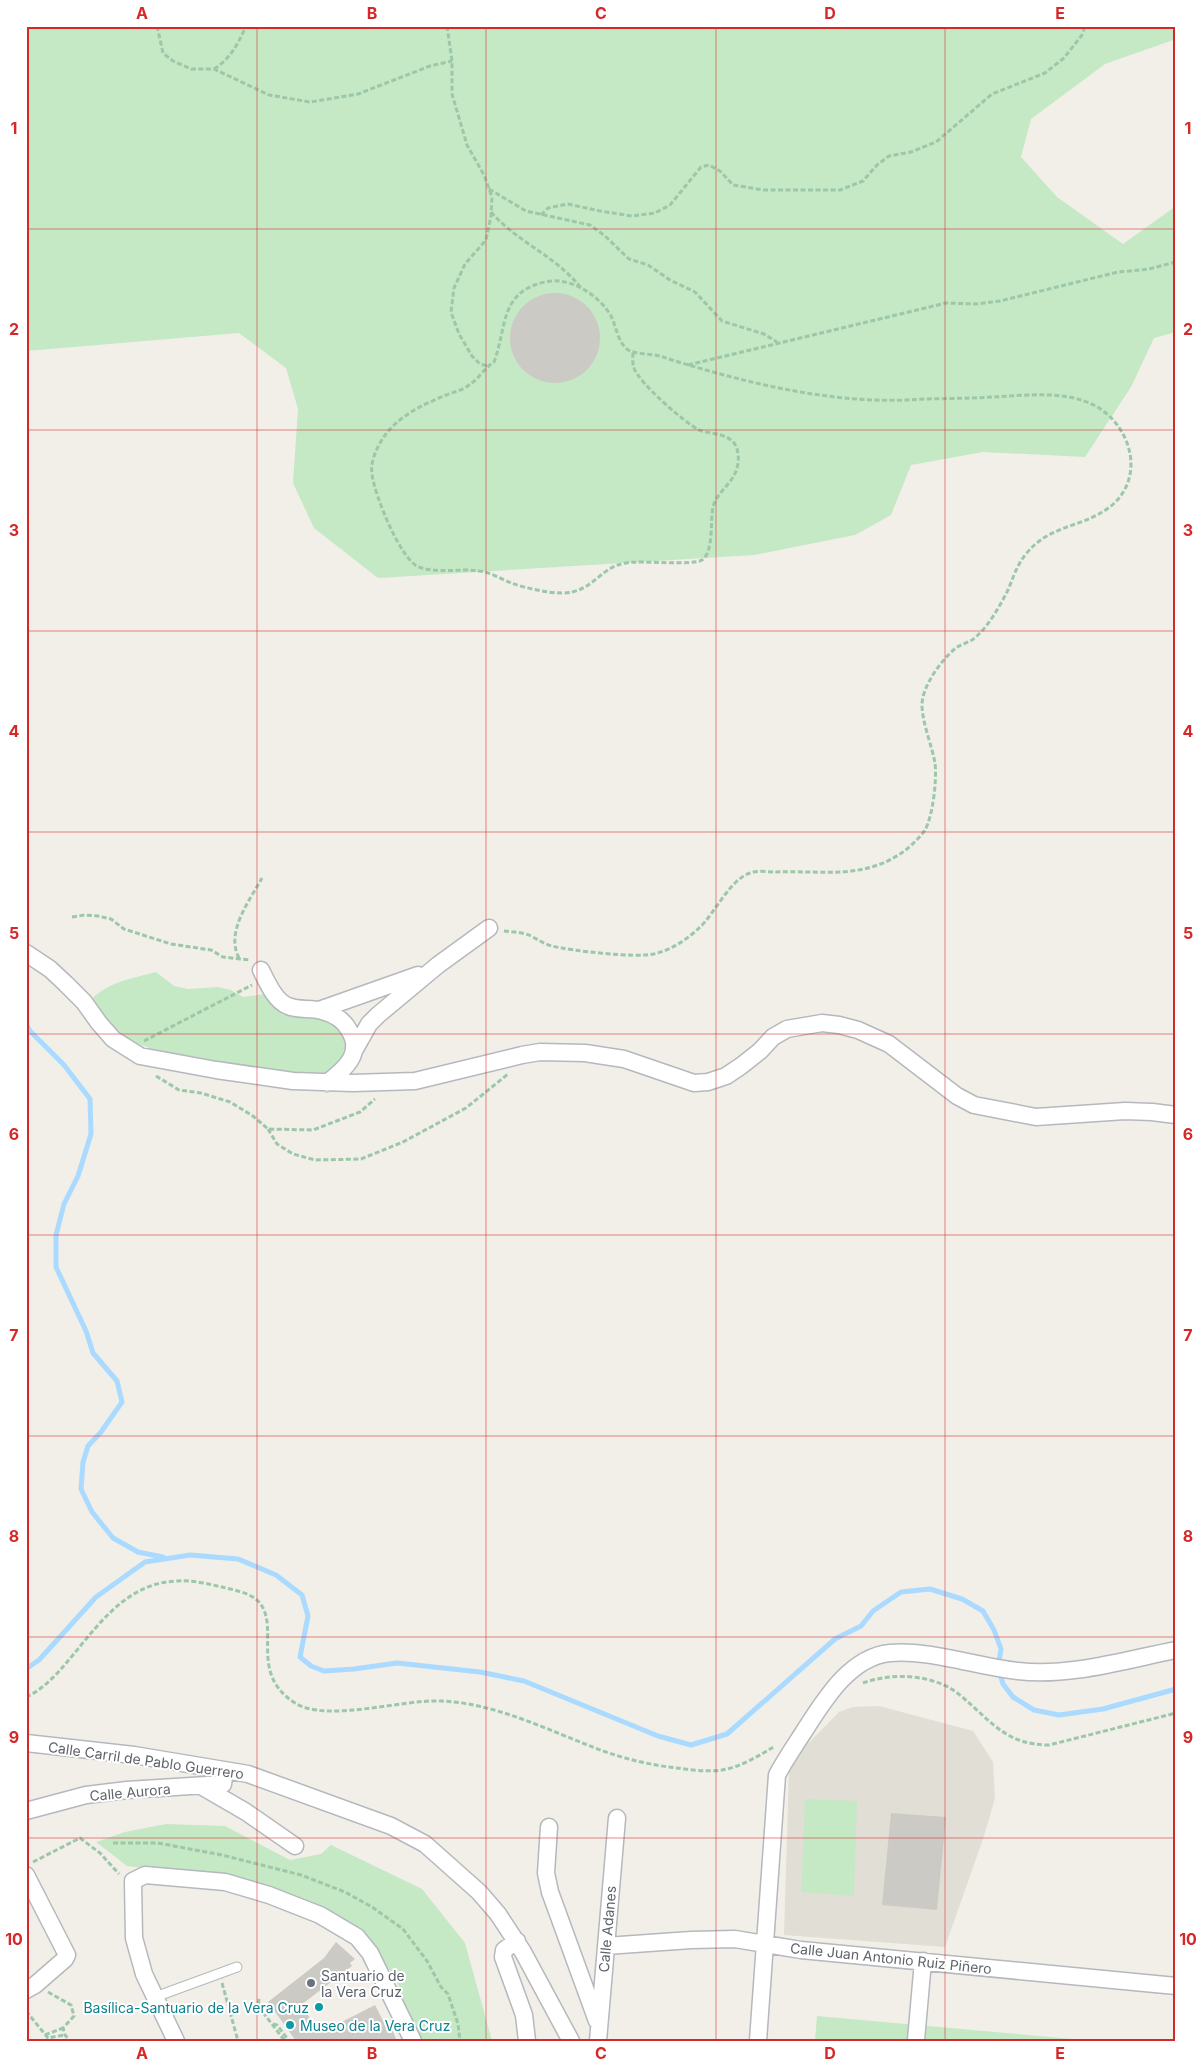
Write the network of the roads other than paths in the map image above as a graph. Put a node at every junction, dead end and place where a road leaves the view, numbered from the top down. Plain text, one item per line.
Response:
1 (488, 928) road end
2 (26, 953) edge
3 (438, 965) junction
4 (262, 973) road end
5 (319, 1010) junction
6 (356, 1049) junction
7 (327, 1083) junction
8 (1176, 1115) edge
9 (1176, 1650) edge
10 (26, 1743) edge
11 (225, 1771) junction
12 (203, 1787) junction
13 (26, 1811) edge
14 (617, 1818) dead end
15 (549, 1827) dead end
16 (295, 1846) dead end
17 (27, 1869) edge
18 (517, 1941) junction
19 (766, 1944) junction
20 (606, 1946) junction
21 (923, 1961) junction
22 (237, 1967) dead end
23 (1176, 1986) edge
24 (30, 1987) edge
25 (155, 1996) junction
26 (598, 2033) edge
27 (916, 2040) edge
28 (176, 2041) edge
29 (413, 2041) edge
30 (527, 2041) edge
31 (571, 2041) edge
32 (758, 2041) edge

1 - 3 street
2 - 7 street
3 - 5 street
3 - 6 street
4 - 5 street
5 - 6 street
6 - 7 street
7 - 8 street
9 - 19 street
10 - 11 street, Calle Carril de Pablo Guerrero
11 - 12 street, Calle Aurora
11 - 18 street, Calle Carril de Pablo Guerrero
12 - 13 street, Calle Aurora
12 - 16 street
14 - 20 street, Calle Adanes
15 - 26 street
17 - 24 street
18 - 30 street
18 - 31 street, Calle Carril de Pablo Guerrero
19 - 20 street, Calle Juan Antonio Ruiz Piñero
19 - 21 street, Calle Juan Antonio Ruiz Piñero
19 - 32 street
20 - 26 street, Calle Adanes
21 - 23 street, Calle Juan Antonio Ruiz Piñero
21 - 27 street
22 - 25 lane
25 - 28 street
25 - 29 street

